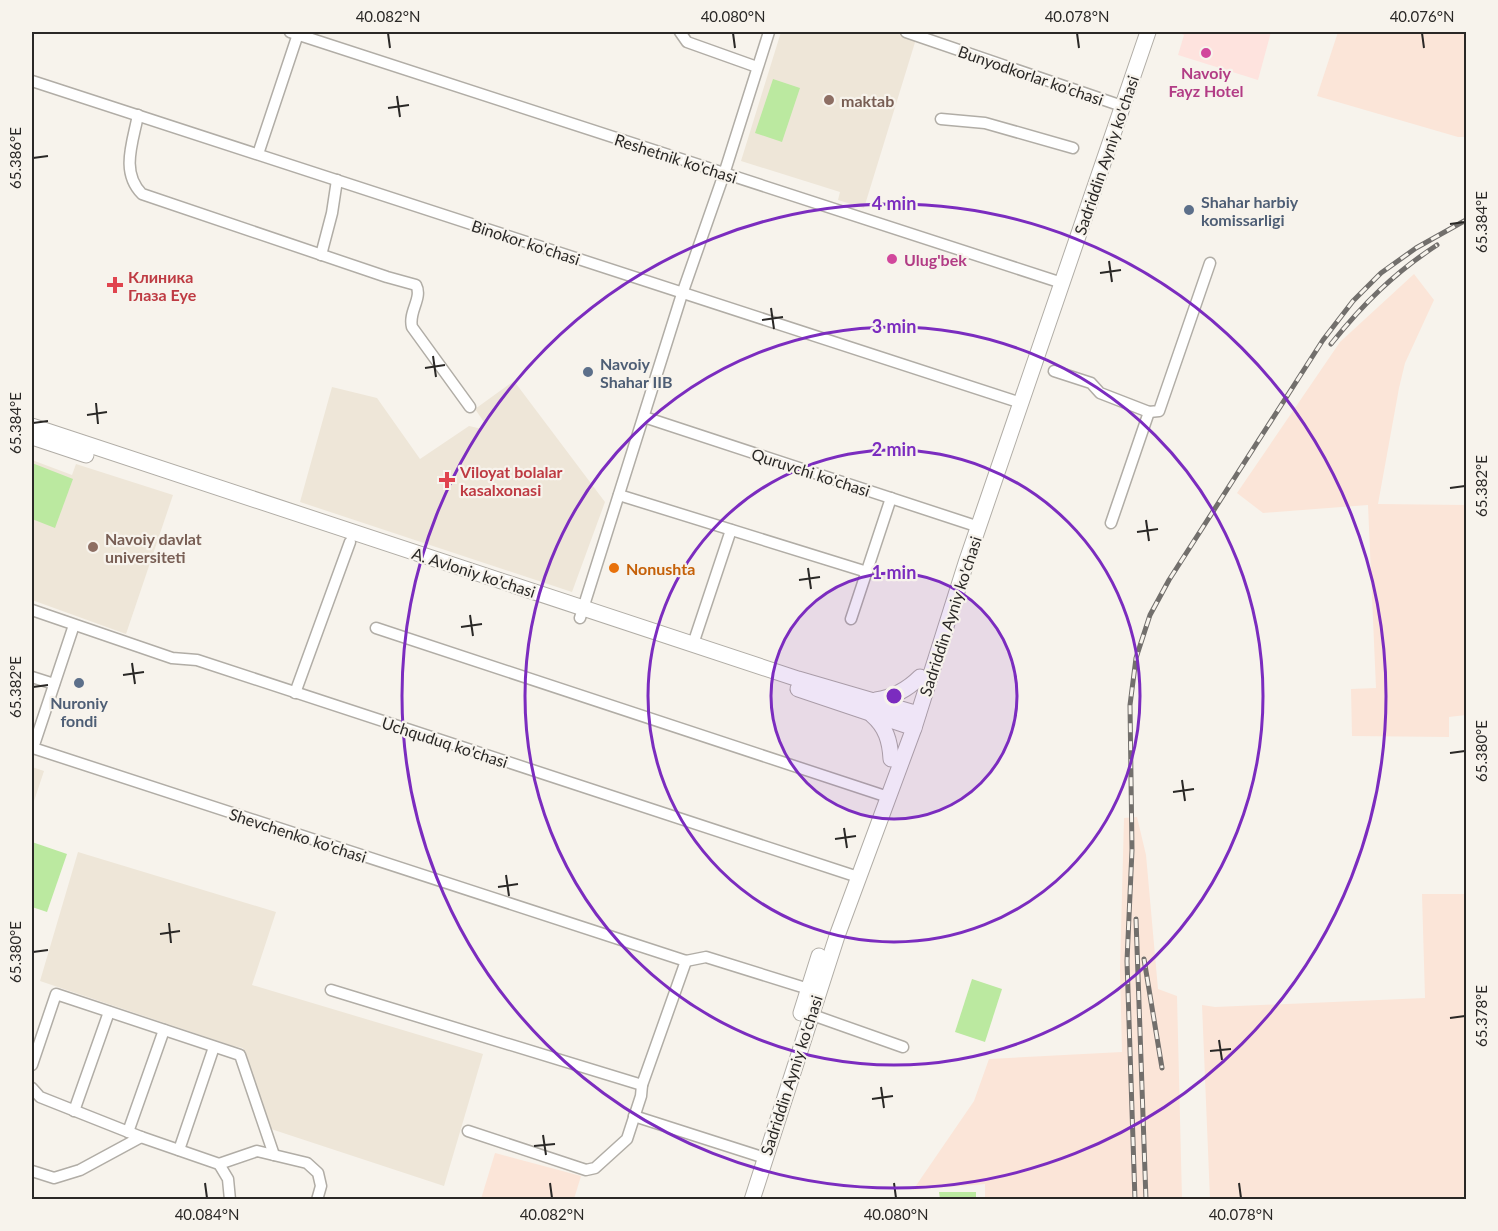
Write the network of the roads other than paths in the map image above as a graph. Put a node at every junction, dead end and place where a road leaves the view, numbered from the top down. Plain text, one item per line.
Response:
1 (680, 32) edge
2 (769, 32) edge
3 (906, 32) edge
4 (1138, 32) edge
5 (1148, 32) edge
6 (300, 33) edge
7 (757, 67) junction
8 (32, 81) edge
9 (1118, 104) junction
10 (138, 115) junction
11 (940, 119) dead end
12 (1073, 148) dead end
13 (258, 154) junction
14 (724, 174) junction
15 (337, 180) junction
16 (321, 255) junction
17 (1210, 263) dead end
18 (1058, 282) junction
19 (682, 294) junction
20 (1054, 371) dead end
21 (1017, 402) junction
22 (470, 407) dead end
23 (1149, 412) junction
24 (644, 417) junction
25 (32, 426) edge
26 (32, 437) edge
27 (619, 495) junction
28 (891, 498) junction
29 (1111, 523) dead end
30 (975, 526) junction
31 (731, 530) junction
32 (350, 542) junction
33 (867, 572) junction
34 (32, 610) edge
35 (581, 613) junction
36 (851, 619) dead end
37 (74, 625) junction
38 (376, 628) dead end
39 (693, 644) junction
40 (32, 677) edge
41 (920, 677) junction
42 (54, 684) junction
43 (295, 693) junction
44 (872, 707) junction
45 (911, 719) junction
46 (32, 748) edge
47 (891, 759) junction
48 (883, 795) junction
49 (853, 876) junction
50 (686, 961) junction
51 (331, 990) dead end
52 (813, 991) junction
53 (109, 1012) junction
54 (806, 1012) junction
55 (164, 1030) junction
56 (214, 1047) junction
57 (903, 1047) dead end
58 (32, 1065) edge
59 (642, 1084) junction
60 (32, 1088) edge
61 (74, 1111) junction
62 (634, 1116) junction
63 (468, 1131) dead end
64 (128, 1132) junction
65 (141, 1137) junction
66 (179, 1150) junction
67 (274, 1155) junction
68 (761, 1157) junction
69 (219, 1164) junction
70 (32, 1171) edge
71 (230, 1200) edge
72 (317, 1200) edge
73 (742, 1200) edge
74 (752, 1200) edge

1 - 7 street
2 - 7 street
3 - 9 street, Bunyodkorlar ko'chasi
4 - 9 main road, Sadriddin Ayniy ko'chasi
5 - 9 main road, Sadriddin Ayniy ko'chasi
6 - 13 street
6 - 14 street, Reshetnik ko'chasi
7 - 14 street
8 - 10 street, Binokor ko'chasi
9 - 18 main road, Sadriddin Ayniy ko'chasi
10 - 13 street, Binokor ko'chasi
10 - 16 street
11 - 12 street
13 - 15 street, Binokor ko'chasi
14 - 18 street, Reshetnik ko'chasi
14 - 19 street
15 - 16 street
15 - 19 street, Binokor ko'chasi
16 - 22 street
17 - 23 street
18 - 21 main road, Sadriddin Ayniy ko'chasi
19 - 21 street, Binokor ko'chasi
19 - 24 street
20 - 23 street
21 - 30 main road, Sadriddin Ayniy ko'chasi
23 - 29 street
24 - 27 street
24 - 28 street, Quruvchi ko'chasi
25 - 35 main road, A. Avloniy ko'chasi
26 - 32 main road, A. Avloniy ko'chasi
27 - 31 street
27 - 35 street
28 - 30 street, Quruvchi ko'chasi
28 - 33 street
30 - 41 main road, Sadriddin Ayniy ko'chasi
30 - 45 main road, Sadriddin Ayniy ko'chasi
31 - 33 street
31 - 39 street
32 - 35 main road, A. Avloniy ko'chasi
32 - 43 street
33 - 36 street
34 - 37 street, Uchquduq ko'chasi
35 - 39 main road, A. Avloniy ko'chasi
35 - 44 main road, A. Avloniy ko'chasi
37 - 42 street, Shevchenko ko'chasi
37 - 43 street, Uchquduq ko'chasi
38 - 48 street
39 - 44 main road, A. Avloniy ko'chasi
40 - 42 street
41 - 44 main road
41 - 45 main road, Sadriddin Ayniy ko'chasi
42 - 46 street, Shevchenko ko'chasi
43 - 49 street, Uchquduq ko'chasi
44 - 45 main road, A. Avloniy ko'chasi
44 - 47 main road
45 - 47 main road, Sadriddin Ayniy ko'chasi
45 - 48 main road, Sadriddin Ayniy ko'chasi
46 - 50 street, Shevchenko ko'chasi
47 - 48 main road, Sadriddin Ayniy ko'chasi
48 - 49 main road, Sadriddin Ayniy ko'chasi
49 - 52 main road, Sadriddin Ayniy ko'chasi
50 - 52 street, Shevchenko ko'chasi
50 - 59 street
51 - 59 street
52 - 54 main road, Sadriddin Ayniy ko'chasi
53 - 55 street
53 - 58 street
53 - 61 street
54 - 57 street
54 - 68 main road, Sadriddin Ayniy ko'chasi
55 - 56 street
55 - 64 street
56 - 66 street
56 - 67 street
59 - 62 street
60 - 61 street
61 - 64 street
62 - 63 street
62 - 68 street
64 - 65 street
65 - 66 street
65 - 70 street
66 - 69 street
67 - 69 street
67 - 72 street
68 - 73 main road, Sadriddin Ayniy ko'chasi
68 - 74 main road, Sadriddin Ayniy ko'chasi
69 - 71 street

